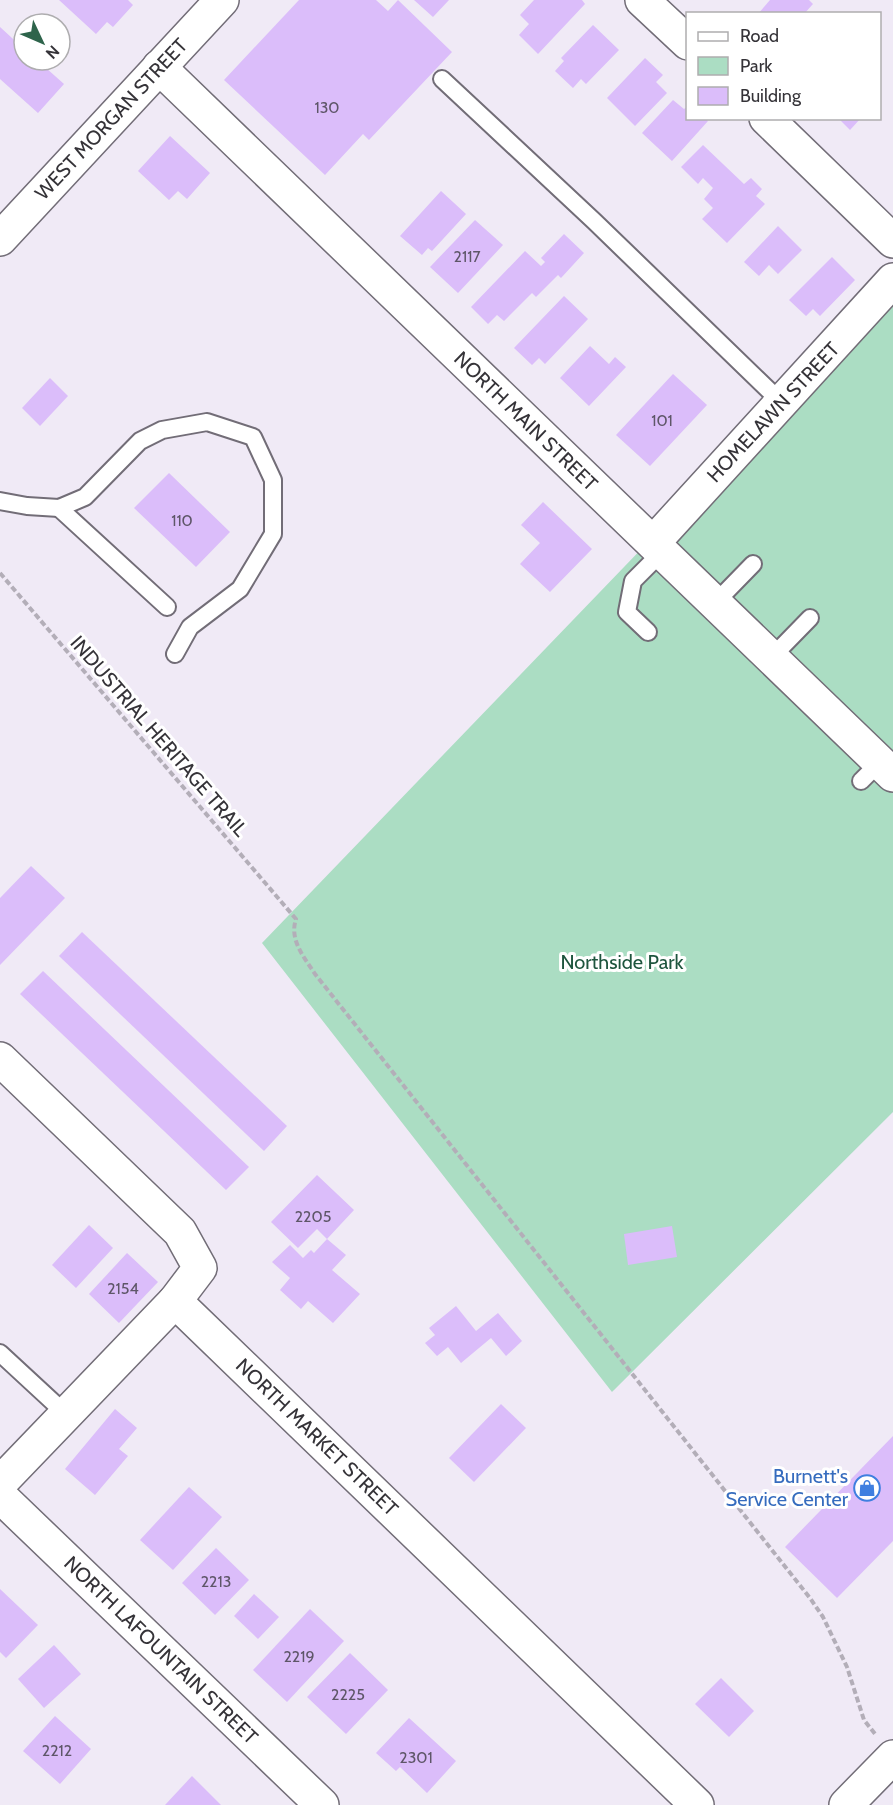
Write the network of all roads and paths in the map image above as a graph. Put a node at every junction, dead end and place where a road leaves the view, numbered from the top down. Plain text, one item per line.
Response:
1 (222, 0) edge
2 (642, 0) edge
3 (686, 42) edge
4 (159, 67) junction
5 (442, 79) dead end
6 (768, 120) edge
7 (0, 239) edge
8 (893, 240) edge
9 (893, 280) edge
10 (782, 404) junction
11 (0, 501) edge
12 (59, 507) junction
13 (657, 547) junction
14 (753, 564) dead end
15 (0, 573) edge
16 (715, 603) junction
17 (167, 607) dead end
18 (810, 618) dead end
19 (648, 632) dead end
20 (175, 654) dead end
21 (771, 658) junction
22 (878, 772) edge
23 (0, 1059) edge
24 (175, 1300) junction
25 (0, 1353) edge
26 (66, 1414) junction
27 (0, 1483) edge
28 (0, 1496) edge
29 (864, 1720) dead end
30 (893, 1757) edge
31 (322, 1805) edge
32 (697, 1805) edge
33 (846, 1805) edge

1 - 4 street, WEST MORGAN STREET
2 - 3 street
4 - 7 street, WEST MORGAN STREET
4 - 13 street, NORTH MAIN STREET
5 - 10 lane
6 - 8 street
9 - 10 street, HOMELAWN STREET
10 - 13 street, HOMELAWN STREET
11 - 12 lane
12 - 17 lane
12 - 20 lane
13 - 16 street, NORTH MAIN STREET
13 - 19 lane
14 - 16 lane
15 - 29 path, INDUSTRIAL HERITAGE TRAIL
16 - 21 street, NORTH MAIN STREET
18 - 21 lane
21 - 22 street, NORTH MAIN STREET
23 - 24 street
24 - 26 street
24 - 32 street, NORTH MARKET STREET
25 - 26 lane
26 - 27 street
28 - 31 street, NORTH LAFOUNTAIN STREET
30 - 33 street

